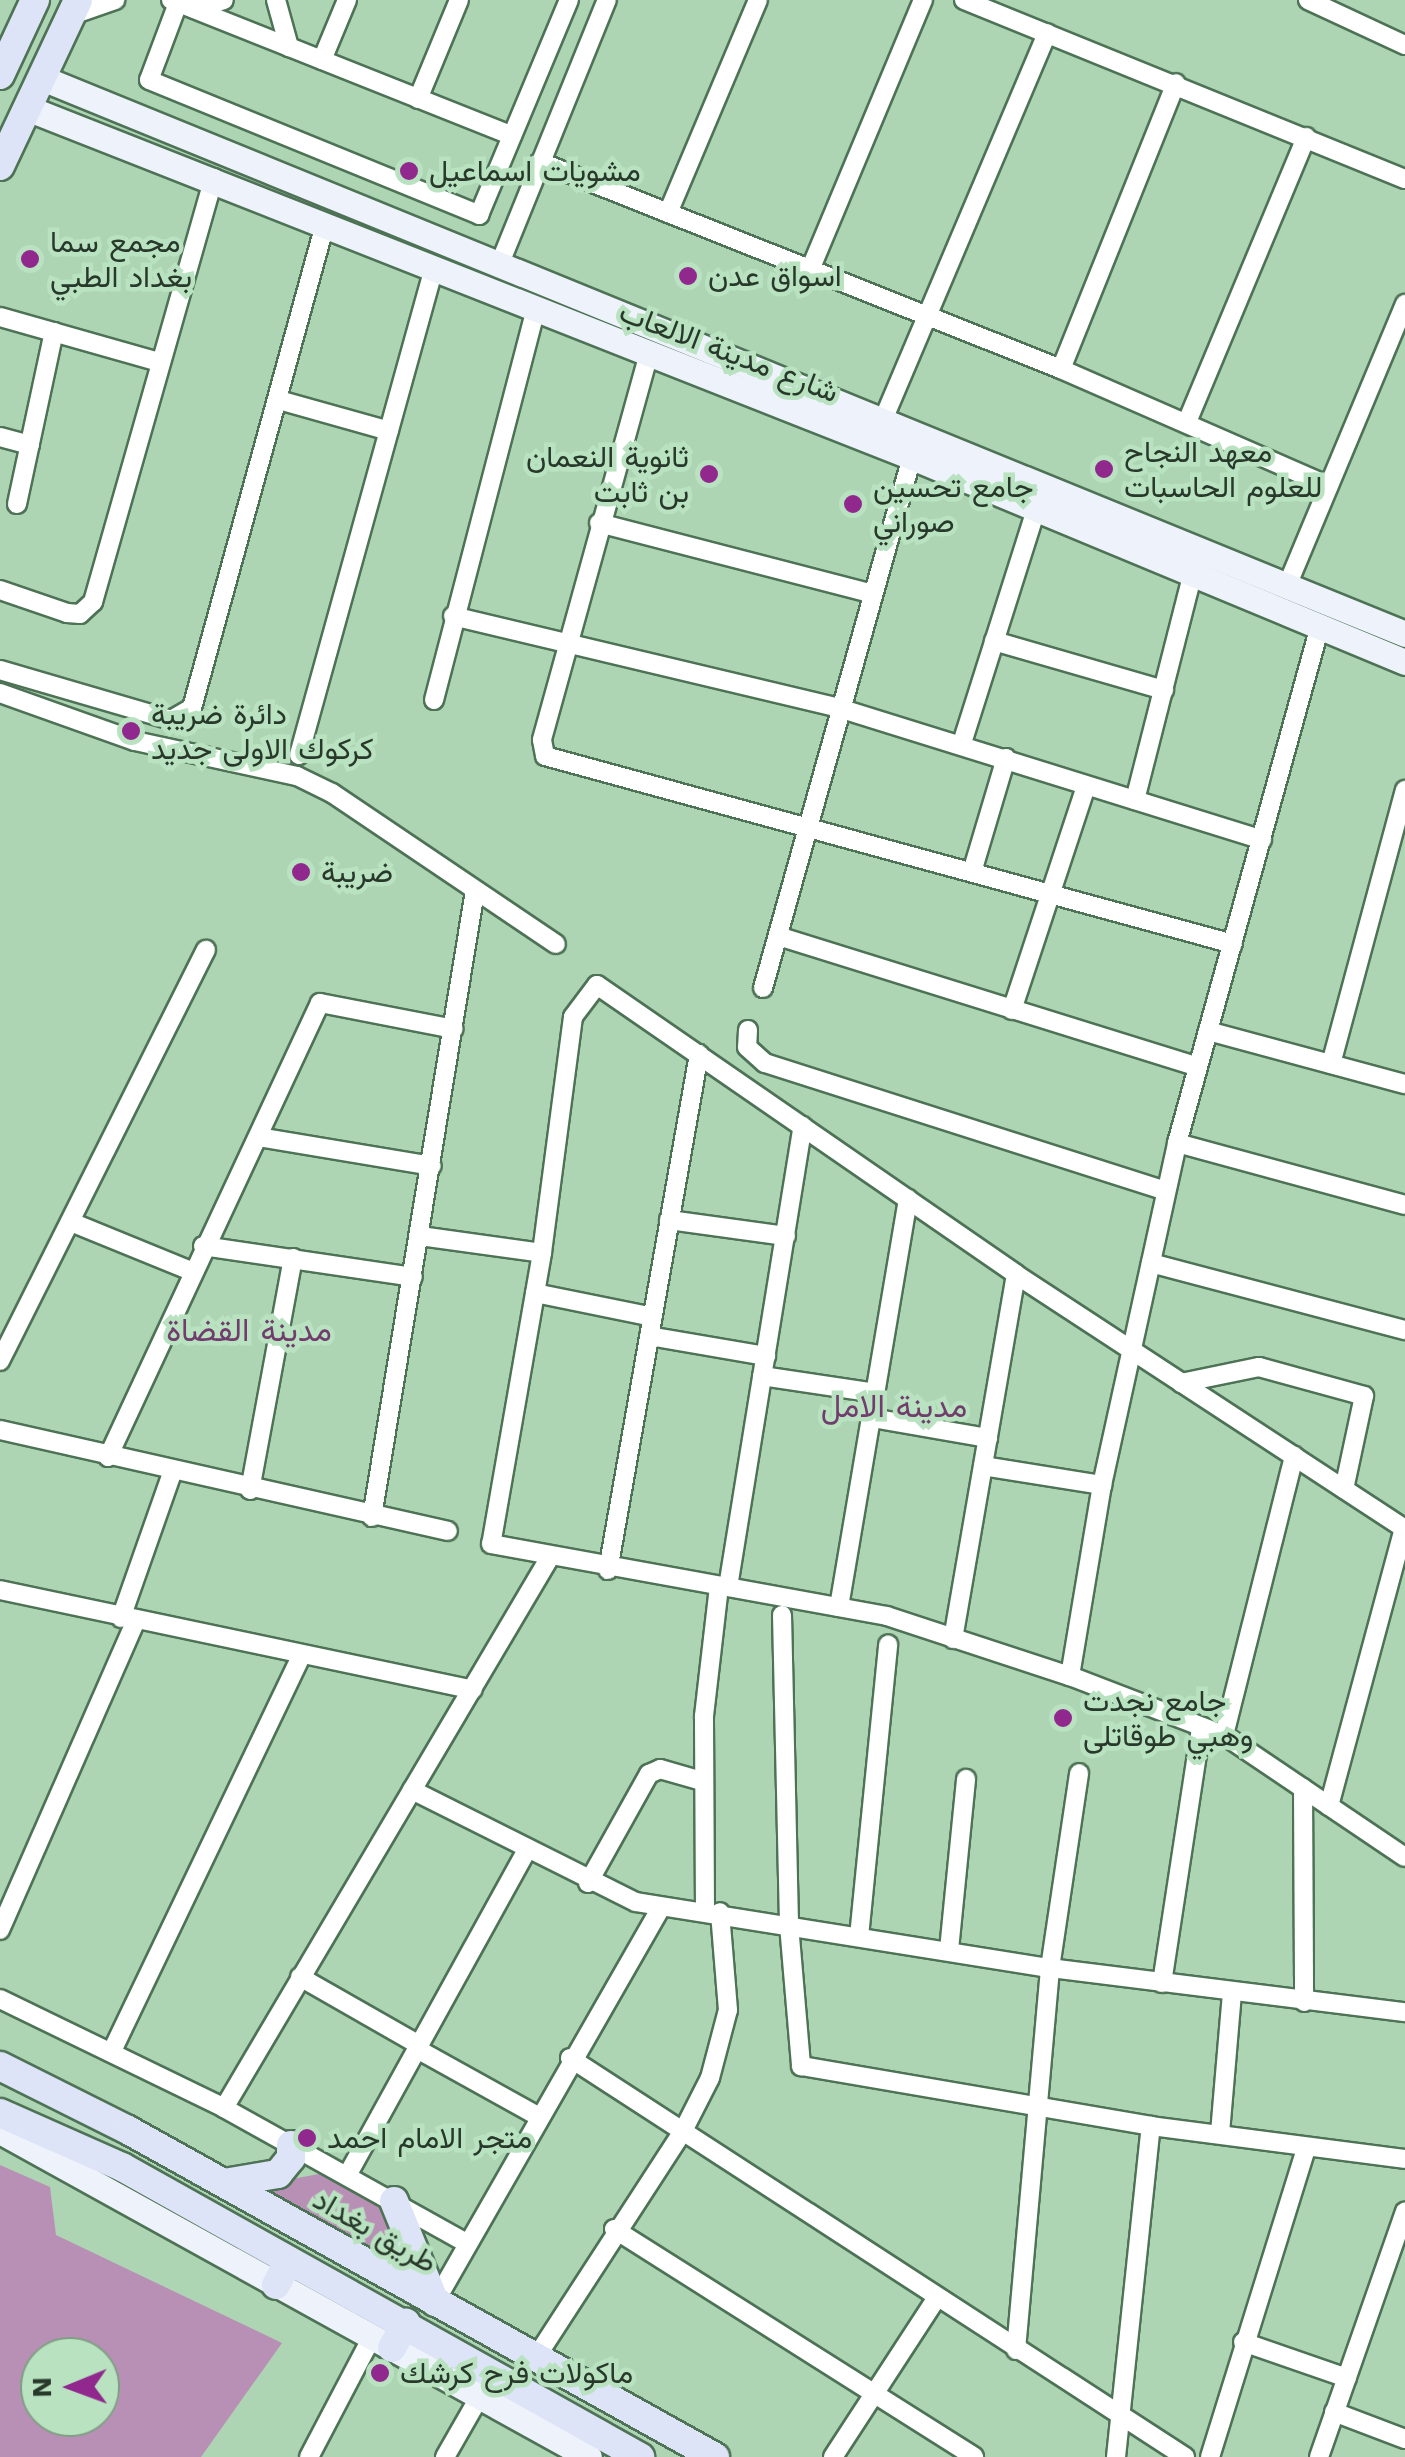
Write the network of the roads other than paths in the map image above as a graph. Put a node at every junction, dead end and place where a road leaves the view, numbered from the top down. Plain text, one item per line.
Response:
1 (35, 0) edge
2 (115, 0) edge
3 (224, 0) edge
4 (276, 0) edge
5 (346, 0) edge
6 (459, 0) edge
7 (569, 0) edge
8 (607, 0) edge
9 (758, 0) edge
10 (924, 0) edge
11 (964, 0) edge
12 (1308, 0) edge
13 (182, 4) edge
14 (75, 8) edge
15 (1047, 33) junction
16 (1405, 45) edge
17 (290, 47) junction
18 (322, 60) junction
19 (3, 61) edge
20 (42, 78) junction
21 (1176, 84) junction
22 (418, 98) junction
23 (27, 108) junction
24 (512, 136) junction
25 (1306, 137) junction
26 (540, 162) junction
27 (0, 166) edge
28 (214, 178) junction
29 (1405, 179) edge
30 (668, 213) junction
31 (325, 224) junction
32 (500, 262) junction
33 (434, 268) junction
34 (810, 270) junction
35 (1405, 304) edge
36 (535, 311) junction
37 (925, 315) junction
38 (0, 316) edge
39 (54, 332) junction
40 (648, 357) junction
41 (744, 360) junction
42 (160, 362) junction
43 (1061, 369) junction
44 (734, 389) junction
45 (279, 400) junction
46 (883, 420) junction
47 (1186, 422) junction
48 (389, 431) junction
49 (0, 437) edge
50 (30, 445) junction
51 (912, 457) junction
52 (1329, 486) junction
53 (17, 504) dead end
54 (1036, 510) junction
55 (600, 524) junction
56 (1192, 573) junction
57 (1288, 586) junction
58 (0, 590) edge
59 (873, 594) junction
60 (453, 616) junction
61 (1320, 626) junction
62 (1405, 634) edge
63 (994, 641) junction
64 (570, 642) junction
65 (1405, 662) edge
66 (0, 670) edge
67 (1164, 690) junction
68 (0, 693) edge
69 (434, 700) dead end
70 (839, 708) junction
71 (962, 743) junction
72 (299, 755) dead end
73 (1006, 758) junction
74 (1086, 786) junction
75 (1405, 790) edge
76 (1134, 800) junction
77 (807, 827) junction
78 (1262, 840) junction
79 (972, 872) junction
80 (475, 891) junction
81 (1049, 894) junction
82 (778, 936) junction
83 (556, 944) dead end
84 (1233, 944) junction
85 (206, 950) dead end
86 (762, 988) dead end
87 (1012, 1010) junction
88 (454, 1029) junction
89 (748, 1030) dead end
90 (1208, 1031) junction
91 (699, 1054) junction
92 (1331, 1064) junction
93 (1198, 1068) junction
94 (1405, 1084) edge
95 (803, 1126) junction
96 (259, 1136) junction
97 (1176, 1143) junction
98 (432, 1166) junction
99 (1166, 1191) junction
100 (908, 1199) junction
101 (1405, 1204) edge
102 (670, 1220) junction
103 (70, 1222) junction
104 (420, 1236) junction
105 (786, 1236) junction
106 (203, 1246) junction
107 (542, 1253) junction
108 (293, 1258) junction
109 (1151, 1262) junction
110 (191, 1270) junction
111 (1016, 1274) junction
112 (413, 1278) junction
113 (536, 1293) junction
114 (653, 1317) junction
115 (1405, 1330) edge
116 (649, 1336) junction
117 (1130, 1349) junction
118 (766, 1356) junction
119 (0, 1360) edge
120 (762, 1376) junction
121 (1181, 1383) junction
122 (876, 1393) junction
123 (872, 1418) junction
124 (0, 1430) edge
125 (988, 1438) junction
126 (1294, 1456) junction
127 (108, 1457) junction
128 (983, 1466) junction
129 (172, 1472) junction
130 (1102, 1485) junction
131 (1344, 1489) junction
132 (250, 1490) junction
133 (372, 1517) junction
134 (1405, 1528) edge
135 (448, 1531) dead end
136 (550, 1557) junction
137 (608, 1570) junction
138 (723, 1587) junction
139 (0, 1590) edge
140 (839, 1607) junction
141 (782, 1615) dead end
142 (128, 1620) junction
143 (953, 1639) junction
144 (888, 1644) dead end
145 (302, 1655) junction
146 (1070, 1676) junction
147 (473, 1690) junction
148 (1202, 1728) junction
149 (1224, 1735) junction
150 (1079, 1773) dead end
151 (966, 1779) dead end
152 (702, 1781) junction
153 (1303, 1788) junction
154 (412, 1790) junction
155 (1329, 1806) junction
156 (528, 1850) junction
157 (1405, 1857) edge
158 (588, 1884) junction
159 (661, 1907) junction
160 (712, 1912) junction
161 (789, 1925) junction
162 (0, 1930) edge
163 (859, 1936) junction
164 (950, 1950) junction
165 (1050, 1968) junction
166 (300, 1977) junction
167 (1162, 1983) junction
168 (1232, 1992) junction
169 (0, 1999) edge
170 (1304, 2002) junction
171 (1405, 2012) edge
172 (418, 2047) junction
173 (112, 2051) junction
174 (570, 2058) junction
175 (0, 2066) edge
176 (224, 2108) junction
177 (1039, 2108) junction
178 (0, 2113) edge
179 (538, 2116) junction
180 (1150, 2126) junction
181 (0, 2131) edge
182 (683, 2132) junction
183 (1220, 2133) junction
184 (291, 2145) junction
185 (1306, 2148) junction
186 (1405, 2159) edge
187 (348, 2174) junction
188 (224, 2183) junction
189 (394, 2201) junction
190 (1405, 2212) edge
191 (614, 2230) junction
192 (467, 2243) junction
193 (282, 2273) junction
194 (936, 2299) junction
195 (434, 2302) junction
196 (406, 2323) junction
197 (1243, 2342) junction
198 (382, 2343) junction
199 (1016, 2350) junction
200 (535, 2360) junction
201 (1346, 2378) junction
202 (872, 2395) junction
203 (480, 2396) junction
204 (1334, 2412) junction
205 (1120, 2414) junction
206 (1405, 2439) edge
207 (625, 2453) edge
208 (576, 2454) edge
209 (309, 2457) edge
210 (445, 2457) edge
211 (716, 2457) edge
212 (833, 2457) edge
213 (974, 2457) edge
214 (1116, 2457) edge
215 (1185, 2457) edge
216 (1210, 2457) edge
217 (1318, 2457) edge

1 - 19 main road
2 - 14 street
3 - 13 street
4 - 17 street
5 - 18 street
6 - 22 street
7 - 24 street
8 - 26 street
9 - 30 street
10 - 34 street
11 - 15 street
12 - 16 street
13 - 17 street
13 - 24 street
14 - 20 main road
15 - 21 street
15 - 37 street
17 - 18 street
18 - 22 street
20 - 23 main road
20 - 32 main road, شارع مدينة الالعاب
21 - 25 street
21 - 43 street
22 - 24 street
23 - 27 main road
23 - 28 main road, شارع مدينة الالعاب
25 - 29 street
25 - 47 street
26 - 30 street
26 - 32 street
28 - 31 main road, شارع مدينة الالعاب
28 - 42 street
30 - 34 street
31 - 33 main road, شارع مدينة الالعاب
31 - 45 street
32 - 41 main road, شارع مدينة الالعاب
33 - 36 main road, شارع مدينة الالعاب
33 - 48 street
34 - 37 street
35 - 52 street
36 - 40 main road, شارع مدينة الالعاب
36 - 60 street
37 - 43 street
37 - 46 street
38 - 39 street
39 - 42 street
39 - 50 street
40 - 44 main road, شارع مدينة الالعاب
40 - 55 street
41 - 44 main road
41 - 46 main road, شارع مدينة الالعاب
42 - 58 street
43 - 47 street
44 - 51 main road, شارع مدينة الالعاب
45 - 48 street
45 - 66 street
46 - 57 main road, شارع مدينة الالعاب
47 - 52 street
48 - 72 street
49 - 50 street
50 - 53 street
51 - 54 main road, شارع مدينة الالعاب
51 - 59 street
52 - 57 street
54 - 56 main road, شارع مدينة الالعاب
54 - 63 street
55 - 59 street
55 - 64 street
56 - 61 main road, شارع مدينة الالعاب
56 - 67 street
57 - 62 main road, شارع مدينة الالعاب
59 - 70 street
60 - 64 street
60 - 69 street
61 - 65 main road, شارع مدينة الالعاب
61 - 78 street
63 - 67 street
63 - 71 street
64 - 70 street
64 - 77 street
67 - 76 street
68 - 80 street
70 - 71 street
70 - 77 street
71 - 73 street
73 - 74 street
73 - 79 street
74 - 76 street
74 - 81 street
75 - 92 street
76 - 78 street
77 - 79 street
77 - 82 street
78 - 84 street
79 - 81 street
80 - 83 street
80 - 88 street
81 - 84 street
81 - 87 street
82 - 86 street
82 - 87 street
84 - 90 street
85 - 103 street
87 - 93 street
88 - 96 street
88 - 98 street
89 - 99 street
90 - 92 street
90 - 93 street
91 - 95 street
91 - 102 street
91 - 107 street
92 - 94 street
93 - 97 street
95 - 100 street
95 - 105 street
96 - 98 street
96 - 106 street
97 - 99 street
97 - 101 street
98 - 104 street
99 - 109 street
100 - 111 street
100 - 122 street
102 - 105 street
102 - 114 street
103 - 110 street
103 - 119 street
104 - 107 street
104 - 112 street
105 - 118 street
106 - 108 street
106 - 110 street
107 - 113 street
108 - 112 street
108 - 132 street
109 - 115 street
109 - 117 street
110 - 127 street
111 - 117 street
111 - 125 street
112 - 133 street
113 - 114 street
113 - 136 street
114 - 116 street
116 - 118 street
116 - 137 street
117 - 121 street
117 - 130 street
118 - 120 street
120 - 122 street
120 - 138 street
121 - 126 street
121 - 131 street
122 - 123 street
123 - 125 street
123 - 140 street
124 - 127 street
125 - 128 street
126 - 131 street
126 - 149 street
127 - 129 street
128 - 130 street
128 - 143 street
129 - 132 street
129 - 142 street
130 - 146 street
131 - 134 street
132 - 133 street
133 - 135 street
134 - 155 street
136 - 137 street
136 - 147 street
137 - 138 street
138 - 140 street
138 - 152 street
139 - 142 street
140 - 143 street
141 - 161 street
142 - 145 street
142 - 162 street
143 - 146 street
144 - 163 street
145 - 147 street
145 - 173 street
146 - 148 street
147 - 154 street
148 - 149 street
148 - 167 street
149 - 153 street
150 - 165 street
151 - 164 street
152 - 158 street
152 - 160 street
153 - 155 street
153 - 170 street
154 - 156 street
154 - 166 street
155 - 157 street
156 - 158 street
156 - 172 street
158 - 159 street
159 - 160 street
159 - 174 street
160 - 161 street
160 - 182 street
161 - 163 street
161 - 177 street
163 - 164 street
164 - 165 street
165 - 167 street
165 - 177 street
166 - 172 street
166 - 176 street
167 - 168 street
168 - 170 street
168 - 183 street
169 - 173 street
170 - 171 street
172 - 179 street
172 - 187 street
173 - 176 street
174 - 179 street
174 - 182 street
175 - 188 main road, طريق بغداد
176 - 184 street
177 - 180 street
177 - 199 street
178 - 193 main road
179 - 192 street
180 - 183 street
180 - 205 street
181 - 193 main road
182 - 191 street
182 - 194 street
183 - 185 street
184 - 187 street
184 - 188 main road
185 - 186 street
185 - 197 street
187 - 189 street
188 - 195 main road, طريق بغداد
189 - 192 street
189 - 195 main road
190 - 201 street
191 - 200 street
191 - 202 street
192 - 195 street
193 - 196 main road
193 - 198 main road
194 - 199 street
194 - 202 street
195 - 200 main road, طريق بغداد
196 - 198 main road
196 - 207 main road
197 - 201 street
197 - 216 street
198 - 203 main road
198 - 209 street
199 - 205 street
200 - 211 main road, طريق بغداد
201 - 204 street
202 - 212 street
202 - 213 street
203 - 208 main road
203 - 210 street
204 - 206 street
204 - 217 street
205 - 214 street
205 - 215 street

